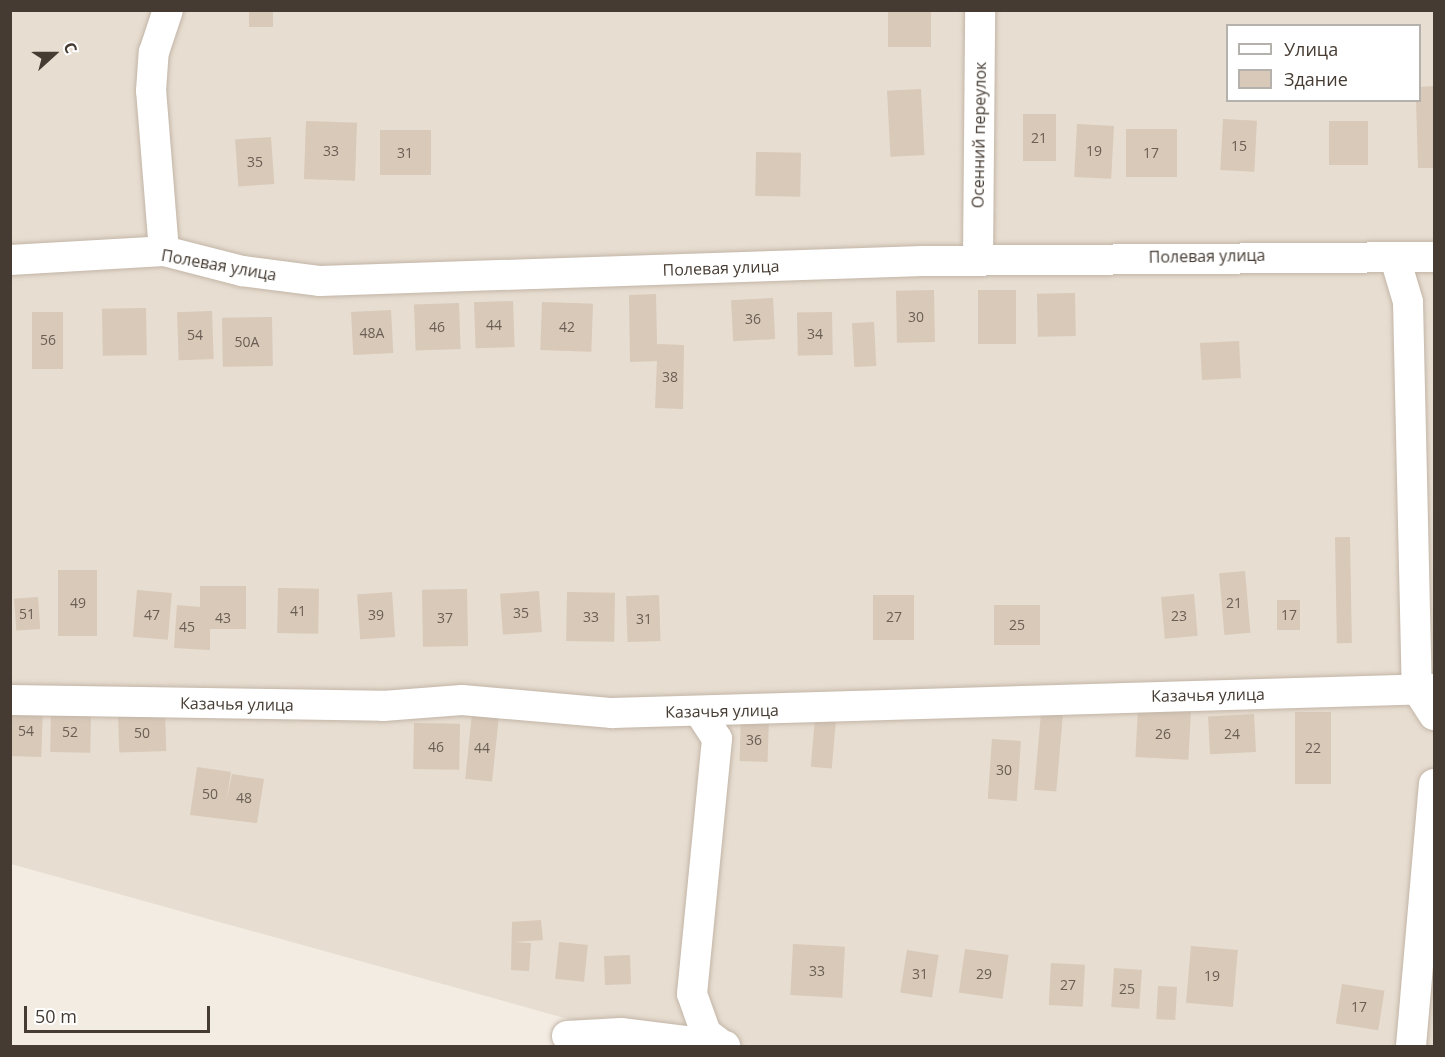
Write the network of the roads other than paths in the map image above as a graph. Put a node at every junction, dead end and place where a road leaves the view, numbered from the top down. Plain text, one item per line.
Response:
1 (168, 10) edge
2 (980, 10) edge
3 (164, 251) junction
4 (1434, 257) edge
5 (1395, 258) junction
6 (10, 260) edge
7 (978, 260) junction
8 (1426, 689) edge
9 (10, 700) edge
10 (699, 711) junction
11 (1434, 715) edge
12 (1434, 784) edge
13 (567, 1036) dead end
14 (724, 1046) edge
15 (1411, 1047) edge

1 - 3 street
2 - 7 street, Осенний переулок
3 - 6 street, Полевая улица
3 - 7 street, Полевая улица
4 - 5 street, Полевая улица
5 - 7 street, Полевая улица
5 - 8 street
8 - 10 street, Казачья улица
8 - 11 street
9 - 10 street, Казачья улица
10 - 14 street
12 - 15 street
13 - 14 street

